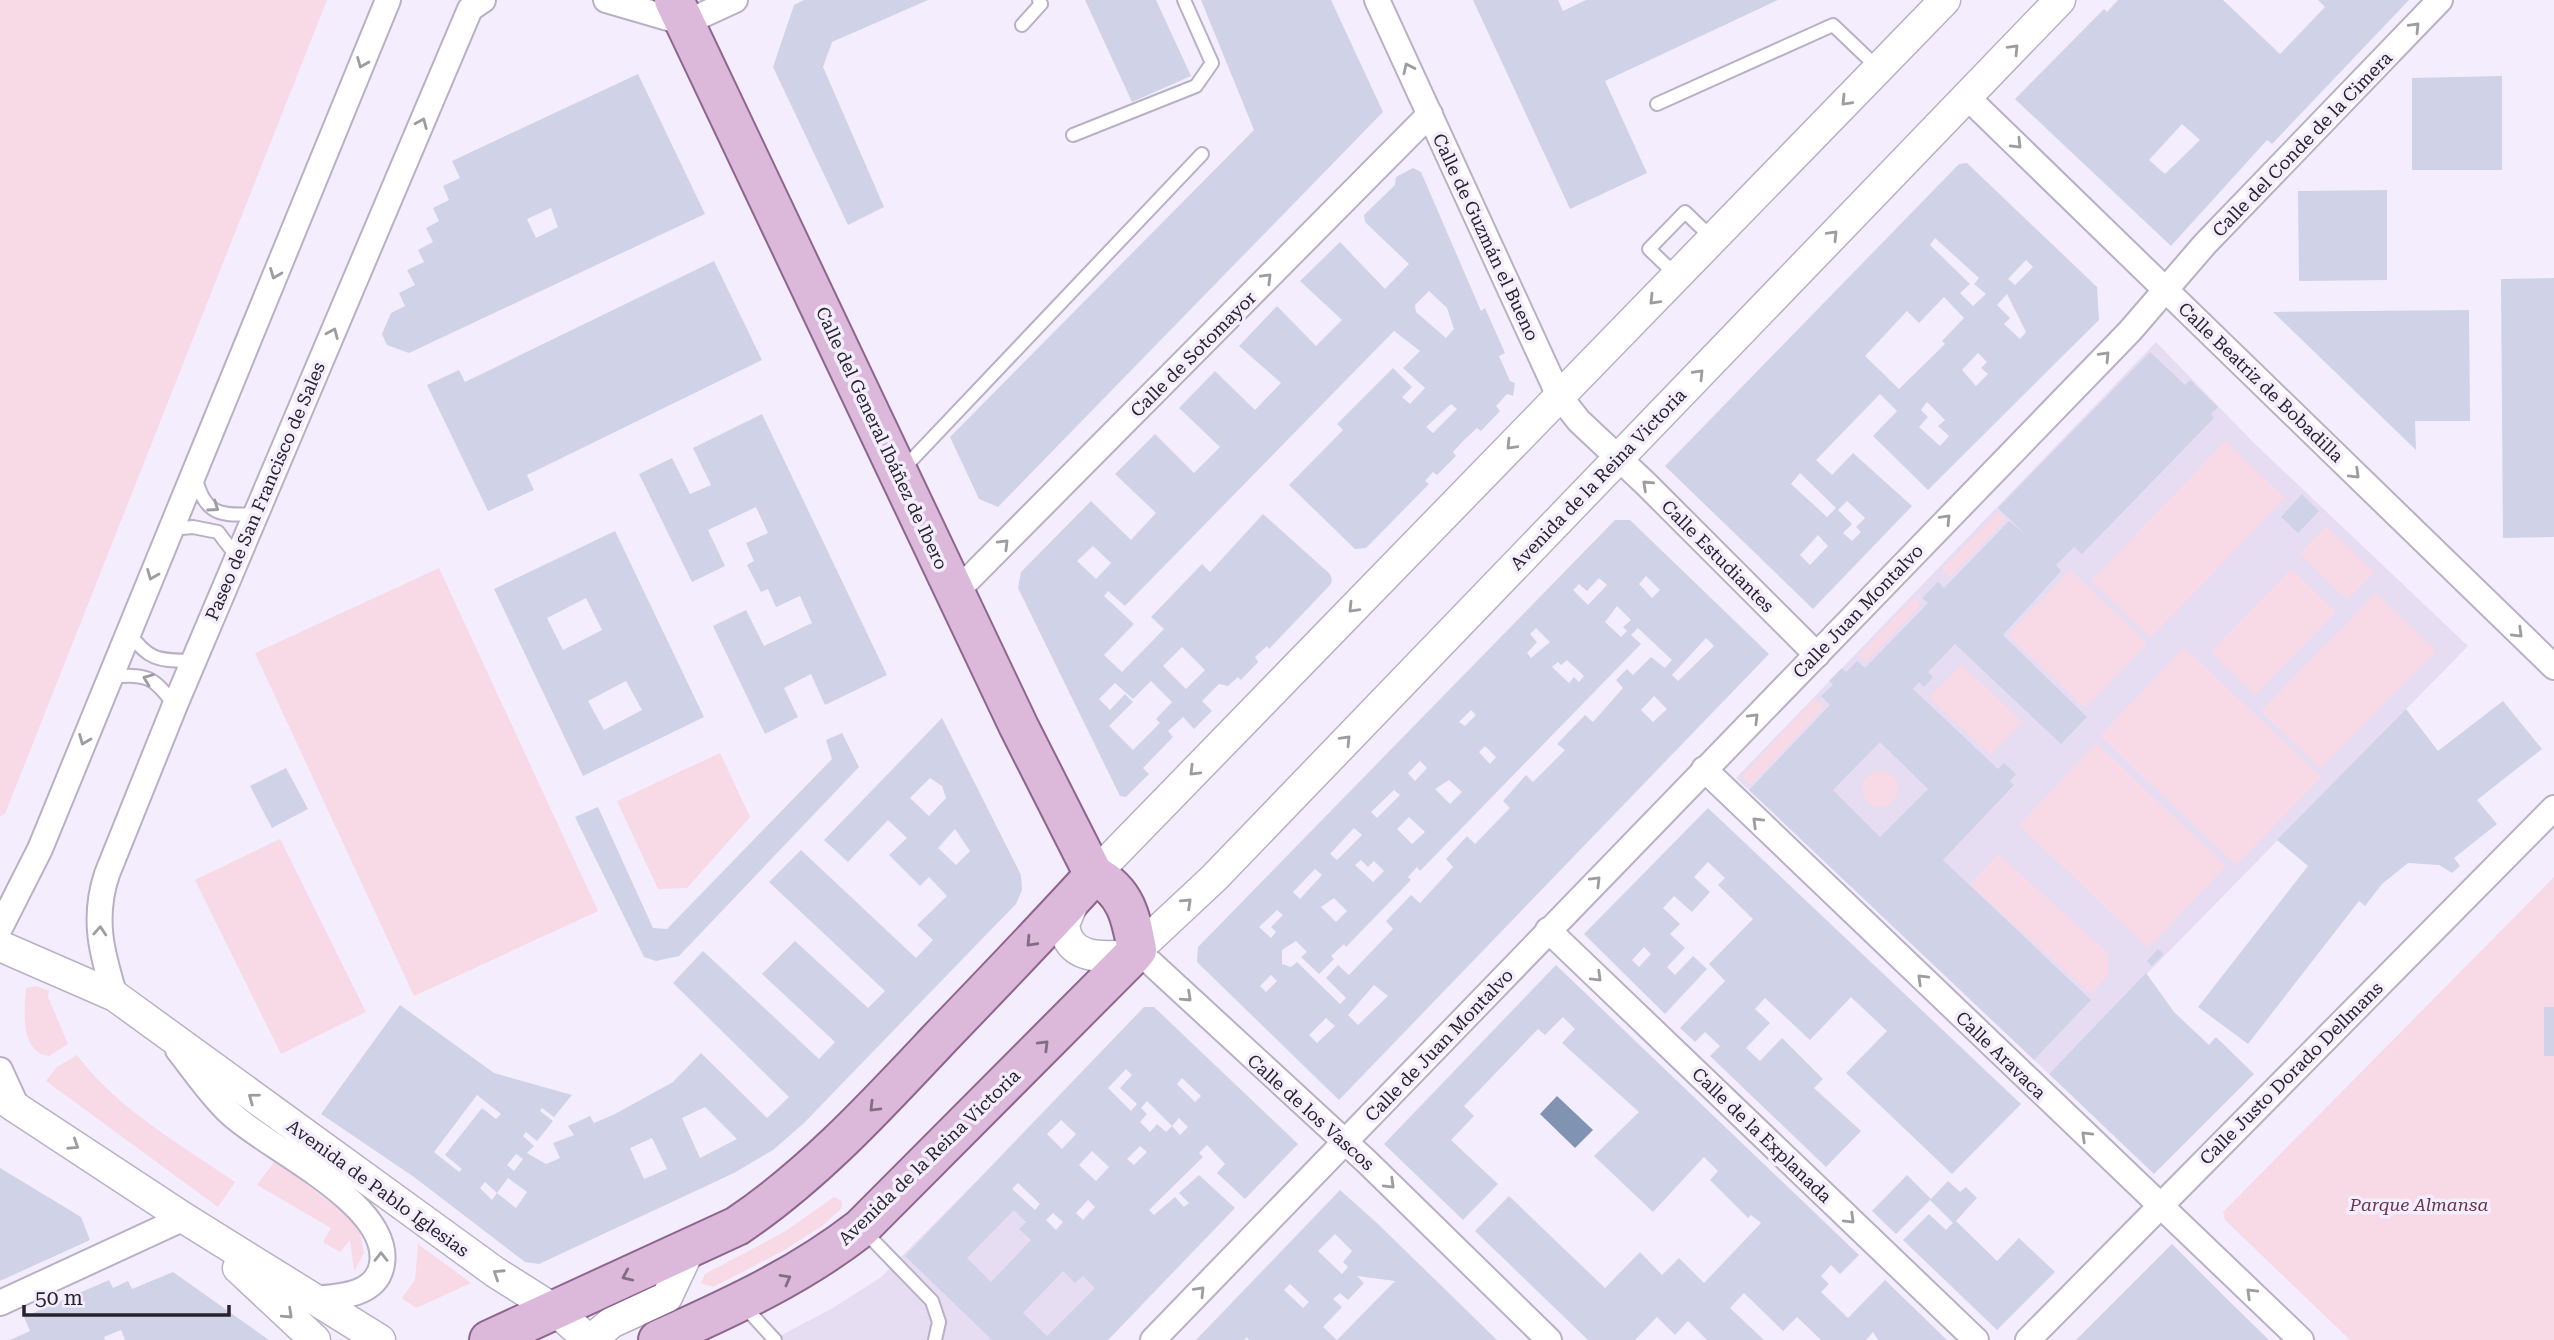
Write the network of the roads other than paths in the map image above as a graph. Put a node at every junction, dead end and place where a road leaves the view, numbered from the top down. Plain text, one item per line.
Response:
1 (388, 0) edge
2 (606, 0) edge
3 (735, 0) edge
4 (1040, 0) edge
5 (1184, 0) edge
6 (1377, 0) edge
7 (1945, 0) edge
8 (2060, 0) edge
9 (2440, 0) edge
10 (476, 3) edge
11 (680, 12) edge
12 (1022, 25) dead end
13 (1879, 68) junction
14 (1967, 97) junction
15 (1657, 104) dead end
16 (1430, 114) junction
17 (1073, 135) dead end
18 (1202, 154) dead end
19 (2167, 290) junction
20 (1559, 396) junction
21 (1618, 459) junction
22 (194, 471) junction
23 (898, 474) junction
24 (255, 514) junction
25 (171, 529) junction
26 (237, 558) junction
27 (956, 593) junction
28 (128, 633) junction
29 (1816, 655) junction
30 (194, 660) junction
31 (2554, 667) edge
32 (110, 677) junction
33 (175, 705) junction
34 (1704, 769) junction
35 (2554, 808) edge
36 (1087, 882) junction
37 (0, 929) edge
38 (1548, 930) junction
39 (0, 946) edge
40 (1135, 952) junction
41 (115, 996) junction
42 (166, 1036) junction
43 (0, 1070) edge
44 (9, 1102) edge
45 (1345, 1144) junction
46 (2160, 1205) junction
47 (184, 1218) junction
48 (861, 1228) junction
49 (690, 1248) junction
50 (312, 1299) junction
51 (740, 1302) junction
52 (0, 1303) edge
53 (555, 1310) junction
54 (315, 1340) edge
55 (380, 1340) edge
56 (489, 1340) edge
57 (590, 1340) edge
58 (658, 1340) edge
59 (775, 1340) edge
60 (935, 1340) edge
61 (1153, 1340) edge
62 (1549, 1340) edge
63 (1976, 1340) edge
64 (2028, 1340) edge
65 (2301, 1340) edge

1 -> 22 street
2 - 11 street
3 - 11 street
4 - 12 lane
5 - 17 lane
16 -> 6 street, Calle de Guzmán el Bueno
7 - 13 street
14 -> 8 street, Avenida de la Reina Victoria
19 -> 9 street, Calle del Conde de la Cimera
24 -> 10 street, Paseo de San Francisco de Sales
11 - 23 main road, Calle del General Ibáñez de Ibero
13 - 15 lane
13 -> 20 street
14 -> 19 street, Calle Beatriz de Bobadilla
21 -> 14 street, Avenida de la Reina Victoria
16 - 20 street, Calle de Guzmán el Bueno
27 -> 16 street, Calle de Sotomayor
18 - 23 lane
29 -> 19 street, Calle Juan Montalvo
19 -> 31 street, Calle Beatriz de Bobadilla
20 - 21 street, Calle de Guzmán el Bueno
20 -> 36 street
29 -> 21 street, Calle Estudiantes
40 -> 21 street, Avenida de la Reina Victoria
22 -> 24 lane
22 - 25 street
23 - 27 main road, Calle del General Ibáñez de Ibero
24 - 26 street, Paseo de San Francisco de Sales
25 - 26 lane
25 -> 28 street
26 - 30 street, Paseo de San Francisco de Sales
27 - 36 main road, Calle del General Ibáñez de Ibero
28 - 30 lane
28 - 32 street
34 -> 29 street, Calle Juan Montalvo
30 - 33 street, Paseo de San Francisco de Sales
33 -> 32 lane
32 -> 37 street
41 -> 33 street, Paseo de San Francisco de Sales
38 -> 34 street, Calle Juan Montalvo
46 -> 34 street, Calle Aravaca
35 - 46 street, Calle Justo Dorado Dellmans
36 - 40 main road
36 - 40 street
36 -> 49 main road
38 - 45 street, Calle de Juan Montalvo
38 -> 63 street, Calle de la Explanada
39 - 41 street, Avenida de Pablo Iglesias
40 -> 45 street, Calle de los Vascos
48 -> 40 main road, Avenida de la Reina Victoria
41 - 42 street, Avenida de Pablo Iglesias
50 -> 42 street, Avenida de Pablo Iglesias
53 -> 42 street, Avenida de Pablo Iglesias
43 - 44 street
44 -> 47 street
61 -> 45 street, Calle de Juan Montalvo
45 -> 62 street, Calle de los Vascos
46 - 64 street, Calle Justo Dorado Dellmans
65 -> 46 street, Calle Aravaca
47 - 50 street
47 - 52 street
47 -> 54 street
51 -> 48 main road, Avenida de la Reina Victoria
48 - 60 lane
49 -> 53 main road
49 - 57 street
50 - 55 street
51 - 58 main road, Avenida de la Reina Victoria
51 - 59 lane
53 - 56 main road
53 - 57 street, Avenida de Pablo Iglesias

